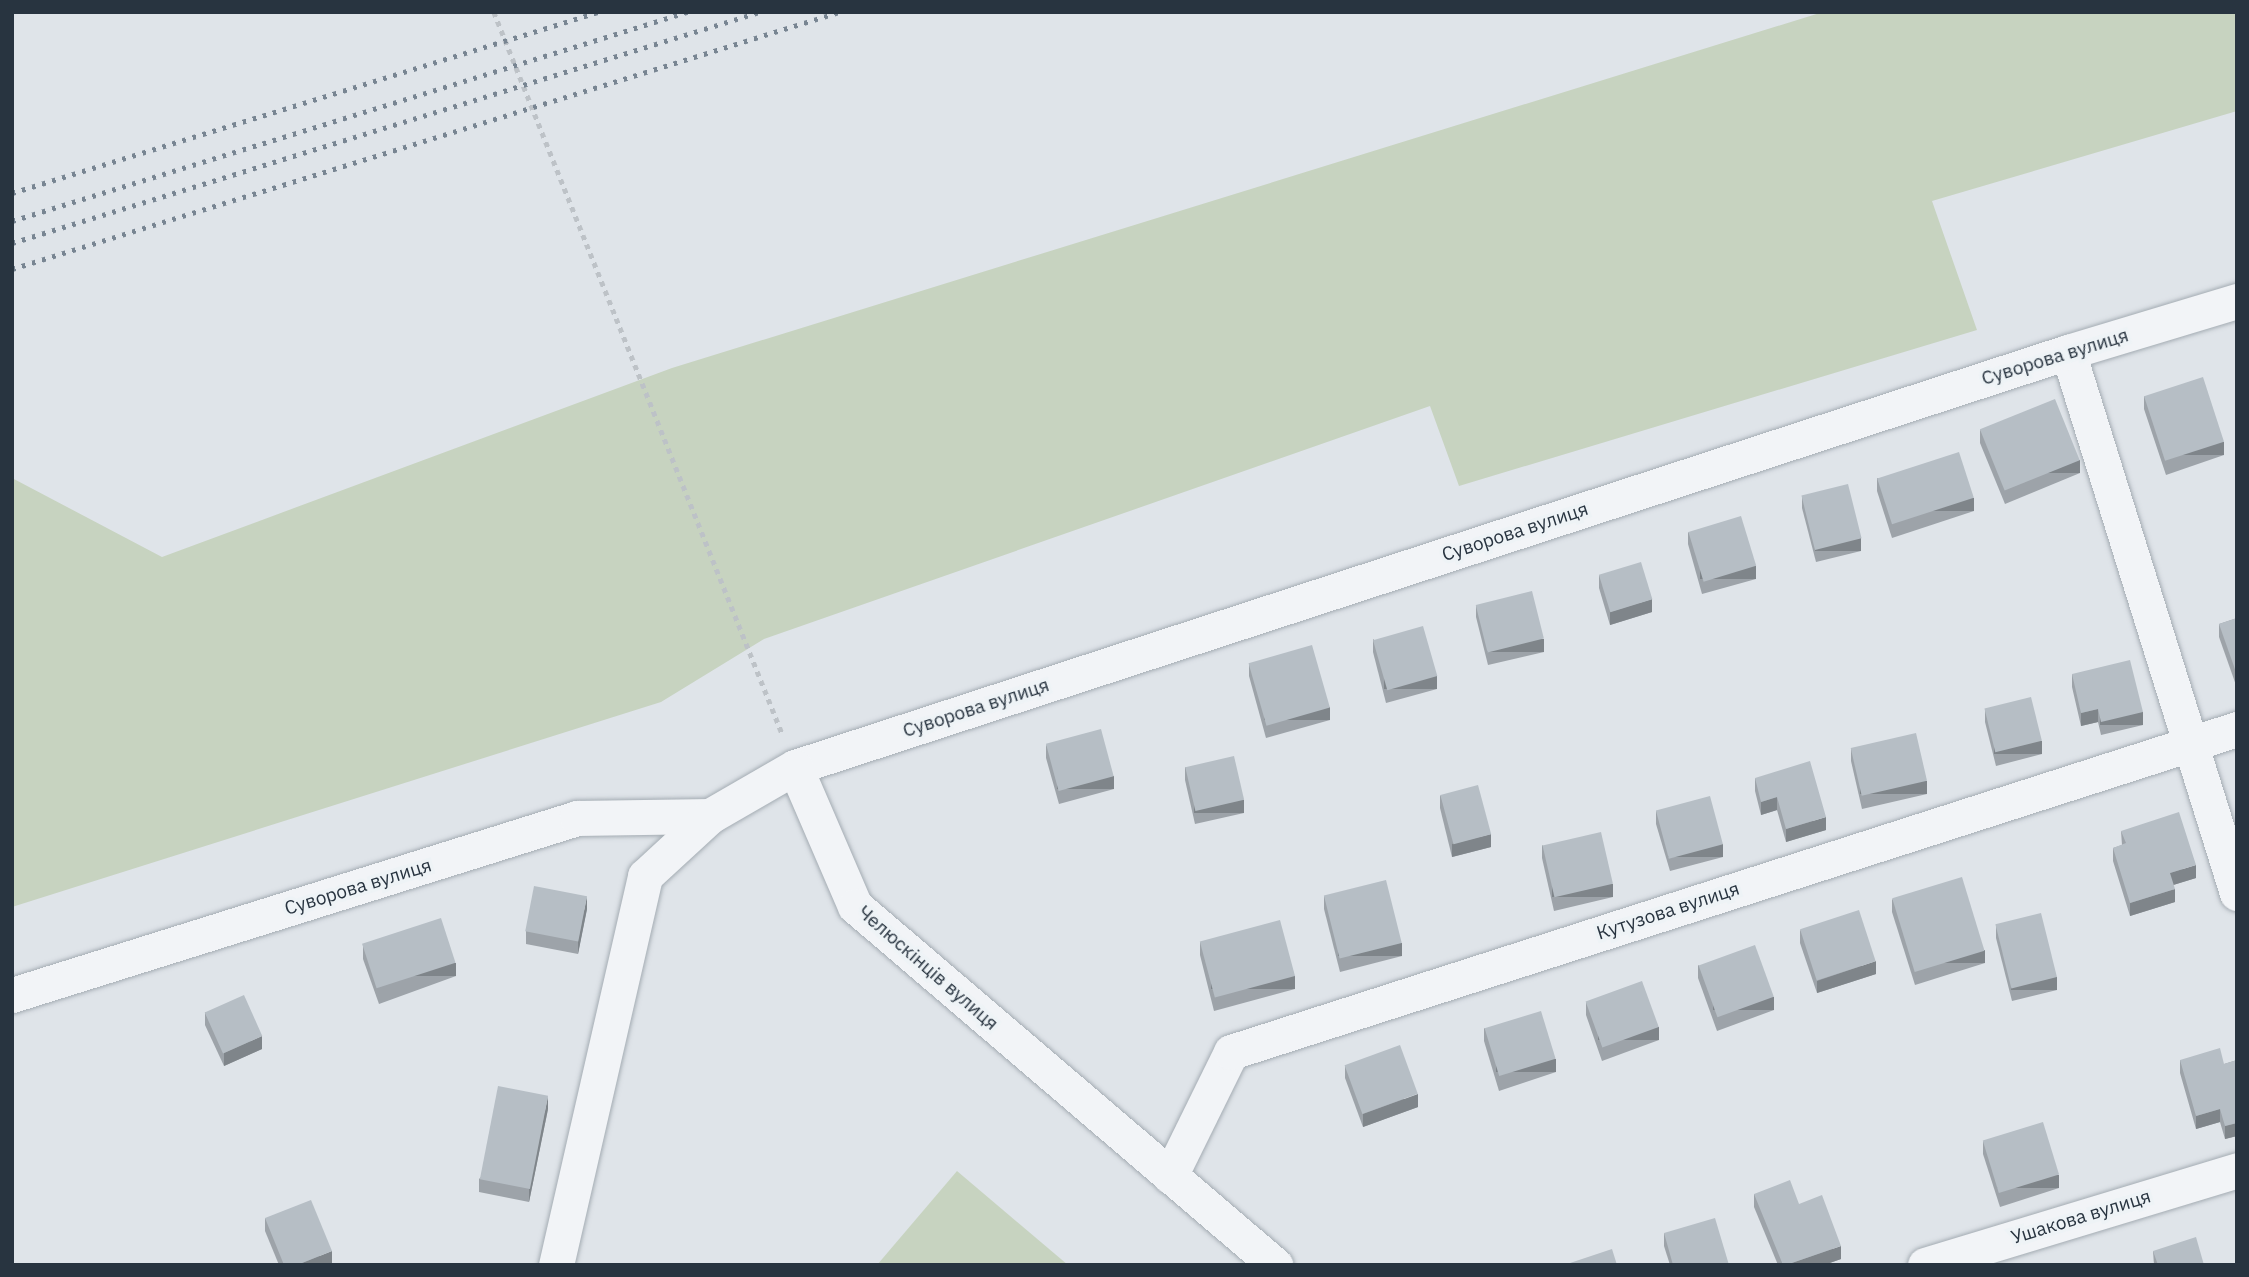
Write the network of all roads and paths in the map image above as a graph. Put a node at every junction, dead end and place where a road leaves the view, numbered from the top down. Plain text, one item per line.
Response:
1 (495, 12) edge
2 (2237, 301) edge
3 (2068, 352) junction
4 (2237, 729) edge
5 (2190, 743) junction
6 (795, 767) junction
7 (710, 816) junction
8 (2237, 893) edge
9 (12, 995) edge
10 (2237, 1170) edge
11 (1170, 1176) junction
12 (551, 1263) edge
13 (1275, 1265) edge
14 (1925, 1265) edge

1 - 6 path
2 - 3 street, Суворова вулиця
3 - 5 street
3 - 6 street, Суворова вулиця
4 - 5 street, Кутузова вулиця
5 - 8 street
5 - 11 street, Кутузова вулиця
6 - 7 street
6 - 11 street, Челюскінців вулиця
7 - 9 street, Суворова вулиця
7 - 12 street
10 - 14 street, Ушакова вулиця
11 - 13 street, Челюскінців вулиця

